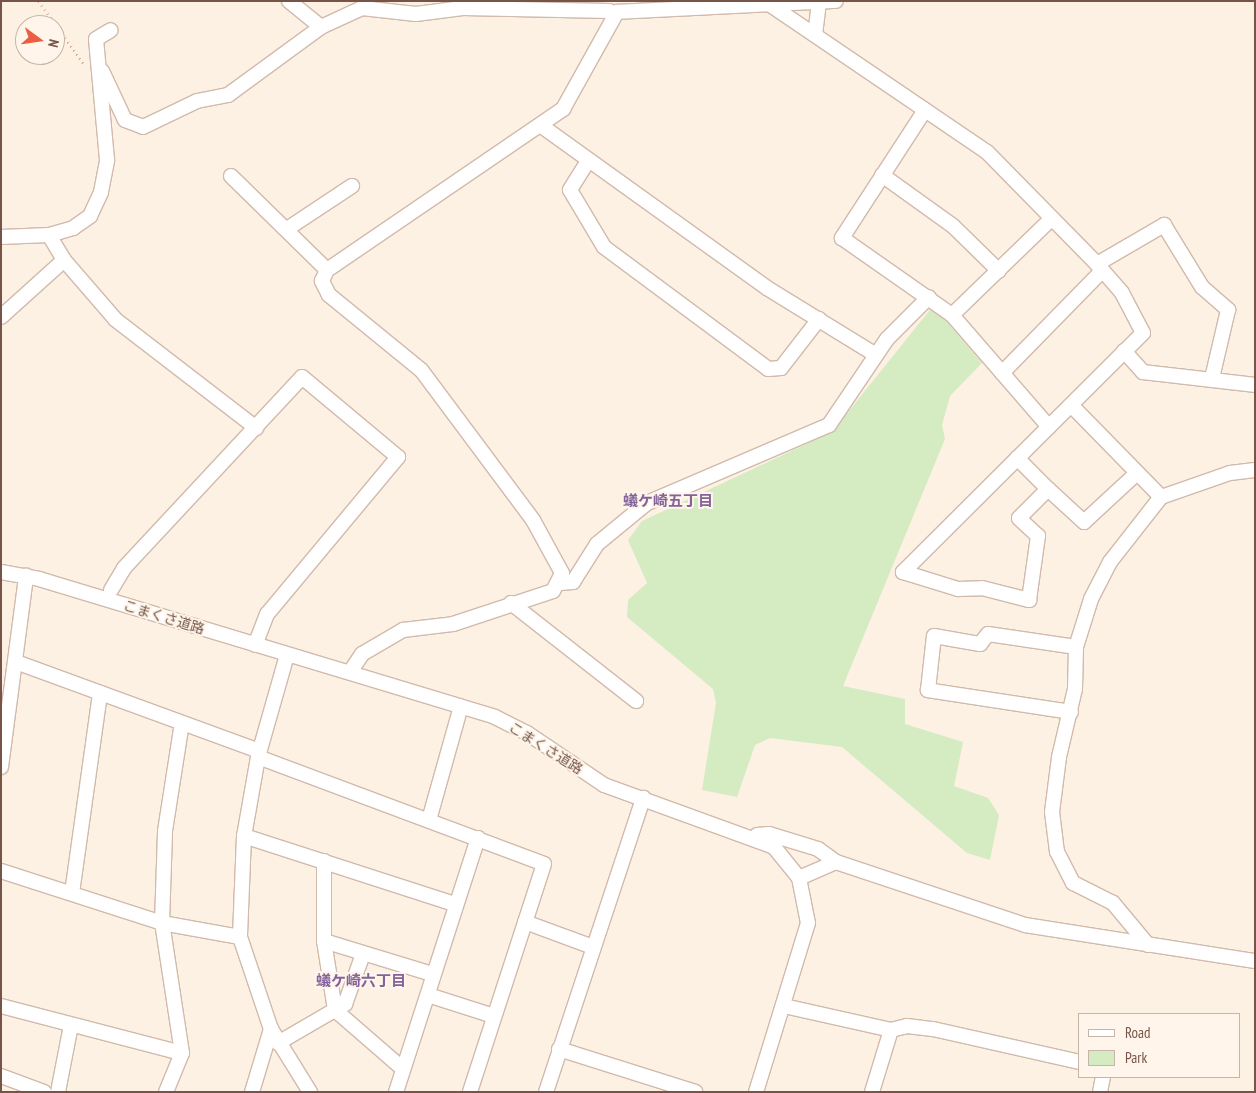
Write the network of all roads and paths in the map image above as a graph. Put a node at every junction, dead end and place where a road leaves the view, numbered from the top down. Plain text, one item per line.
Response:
1 (39, 1) edge
2 (289, 1) edge
3 (836, 1) edge
4 (809, 2) edge
5 (768, 4) junction
6 (547, 5) edge
7 (611, 9) edge
8 (321, 27) junction
9 (111, 30) dead end
10 (815, 35) junction
11 (88, 70) dead end
12 (102, 72) junction
13 (925, 110) junction
14 (543, 127) junction
15 (588, 160) junction
16 (882, 175) junction
17 (230, 176) dead end
18 (352, 186) dead end
19 (1051, 218) junction
20 (287, 229) junction
21 (49, 235) junction
22 (1, 237) edge
23 (64, 260) junction
24 (1100, 267) junction
25 (327, 270) junction
26 (999, 271) junction
27 (929, 297) junction
28 (952, 315) junction
29 (1, 317) edge
30 (819, 319) junction
31 (1124, 351) junction
32 (876, 355) junction
33 (1002, 373) junction
34 (1212, 378) junction
35 (1255, 385) edge
36 (1072, 406) junction
37 (1049, 426) junction
38 (256, 428) junction
39 (1017, 458) junction
40 (1255, 470) edge
41 (1137, 473) junction
42 (1048, 489) junction
43 (1161, 497) junction
44 (1, 572) edge
45 (26, 576) junction
46 (560, 583) junction
47 (110, 590) dead end
48 (511, 603) junction
49 (255, 645) junction
50 (1076, 646) junction
51 (287, 655) junction
52 (16, 662) junction
53 (350, 672) junction
54 (100, 693) junction
55 (636, 701) dead end
56 (461, 706) junction
57 (1071, 712) junction
58 (182, 723) junction
59 (258, 754) junction
60 (1, 767) edge
61 (643, 798) junction
62 (429, 820) junction
63 (244, 836) junction
64 (754, 836) junction
65 (478, 838) junction
66 (324, 861) junction
67 (836, 862) junction
68 (1, 871) edge
69 (799, 878) junction
70 (72, 893) junction
71 (455, 904) junction
72 (525, 922) junction
73 (162, 924) junction
74 (240, 937) junction
75 (324, 941) junction
76 (1148, 944) junction
77 (593, 947) junction
78 (363, 954) junction
79 (1255, 961) edge
80 (432, 974) junction
81 (428, 995) junction
82 (1, 1006) edge
83 (784, 1006) junction
84 (335, 1010) junction
85 (494, 1016) junction
86 (71, 1025) junction
87 (270, 1029) junction
88 (891, 1030) junction
89 (278, 1042) junction
90 (559, 1049) junction
91 (182, 1053) junction
92 (1078, 1062) edge
93 (403, 1069) junction
94 (1, 1076) edge
95 (1103, 1078) edge
96 (757, 1091) edge
97 (44, 1092) edge
98 (58, 1092) edge
99 (166, 1092) edge
100 (252, 1092) edge
101 (310, 1092) edge
102 (396, 1092) edge
103 (470, 1092) edge
104 (546, 1092) edge
105 (695, 1092) edge
106 (872, 1092) edge
107 (1100, 1092) edge

1 - 11 path
2 - 8 street
3 - 4 street
4 - 5 street
4 - 10 street
5 - 7 street
5 - 10 street
6 - 7 street
6 - 8 street
7 - 14 street
8 - 12 street
9 - 12 street
10 - 13 street
12 - 21 street
13 - 16 street
13 - 19 street
14 - 15 street
14 - 25 street
15 - 30 street
15 - 30 street
16 - 26 street
16 - 27 street
17 - 20 street
18 - 20 street
19 - 24 street
19 - 26 street
20 - 25 street
21 - 22 street
21 - 23 street
23 - 29 street
23 - 38 street
24 - 31 street
24 - 33 street
24 - 34 street
25 - 46 street
26 - 28 street
27 - 28 street
27 - 32 street
28 - 33 street
30 - 32 street
31 - 34 street
31 - 36 street
32 - 46 street
33 - 37 street
34 - 35 street
36 - 37 street
36 - 41 street
37 - 39 street
38 - 47 street
38 - 49 street
39 - 42 street
39 - 42 street
40 - 43 street
41 - 42 street
41 - 43 street
43 - 50 street
44 - 45 street, こまくさ道路
45 - 49 street, こまくさ道路
45 - 52 street
46 - 48 street
48 - 53 street
48 - 55 street
49 - 51 street, こまくさ道路
50 - 57 street
50 - 57 street
51 - 53 street, こまくさ道路
51 - 59 street
52 - 54 street
52 - 60 street
53 - 56 street, こまくさ道路
54 - 58 street
54 - 70 street
56 - 61 street, こまくさ道路
56 - 62 street
57 - 76 street
58 - 59 street
58 - 73 street
59 - 62 street
59 - 63 street
61 - 64 street, こまくさ道路
61 - 77 street
62 - 65 street
63 - 66 street
63 - 74 street
64 - 67 street
64 - 69 street, こまくさ道路
65 - 71 street
65 - 72 street
66 - 71 street
66 - 75 street
67 - 69 street
67 - 76 street
68 - 70 street
69 - 83 street, こまくさ道路
70 - 73 street
71 - 80 street
72 - 77 street
72 - 85 street
73 - 74 street
73 - 91 street
74 - 87 street
75 - 78 street
75 - 84 street
76 - 79 street
77 - 90 street
78 - 80 street
78 - 84 street
80 - 81 street
81 - 85 street
81 - 93 street
82 - 86 street
83 - 88 street
83 - 96 street, こまくさ道路
84 - 89 street
84 - 93 street
85 - 103 street
86 - 91 street
86 - 98 street
87 - 89 street
87 - 100 street
88 - 92 street
88 - 106 street
89 - 101 street
90 - 104 street
90 - 105 street
91 - 99 street
93 - 102 street
94 - 97 street
95 - 107 street

